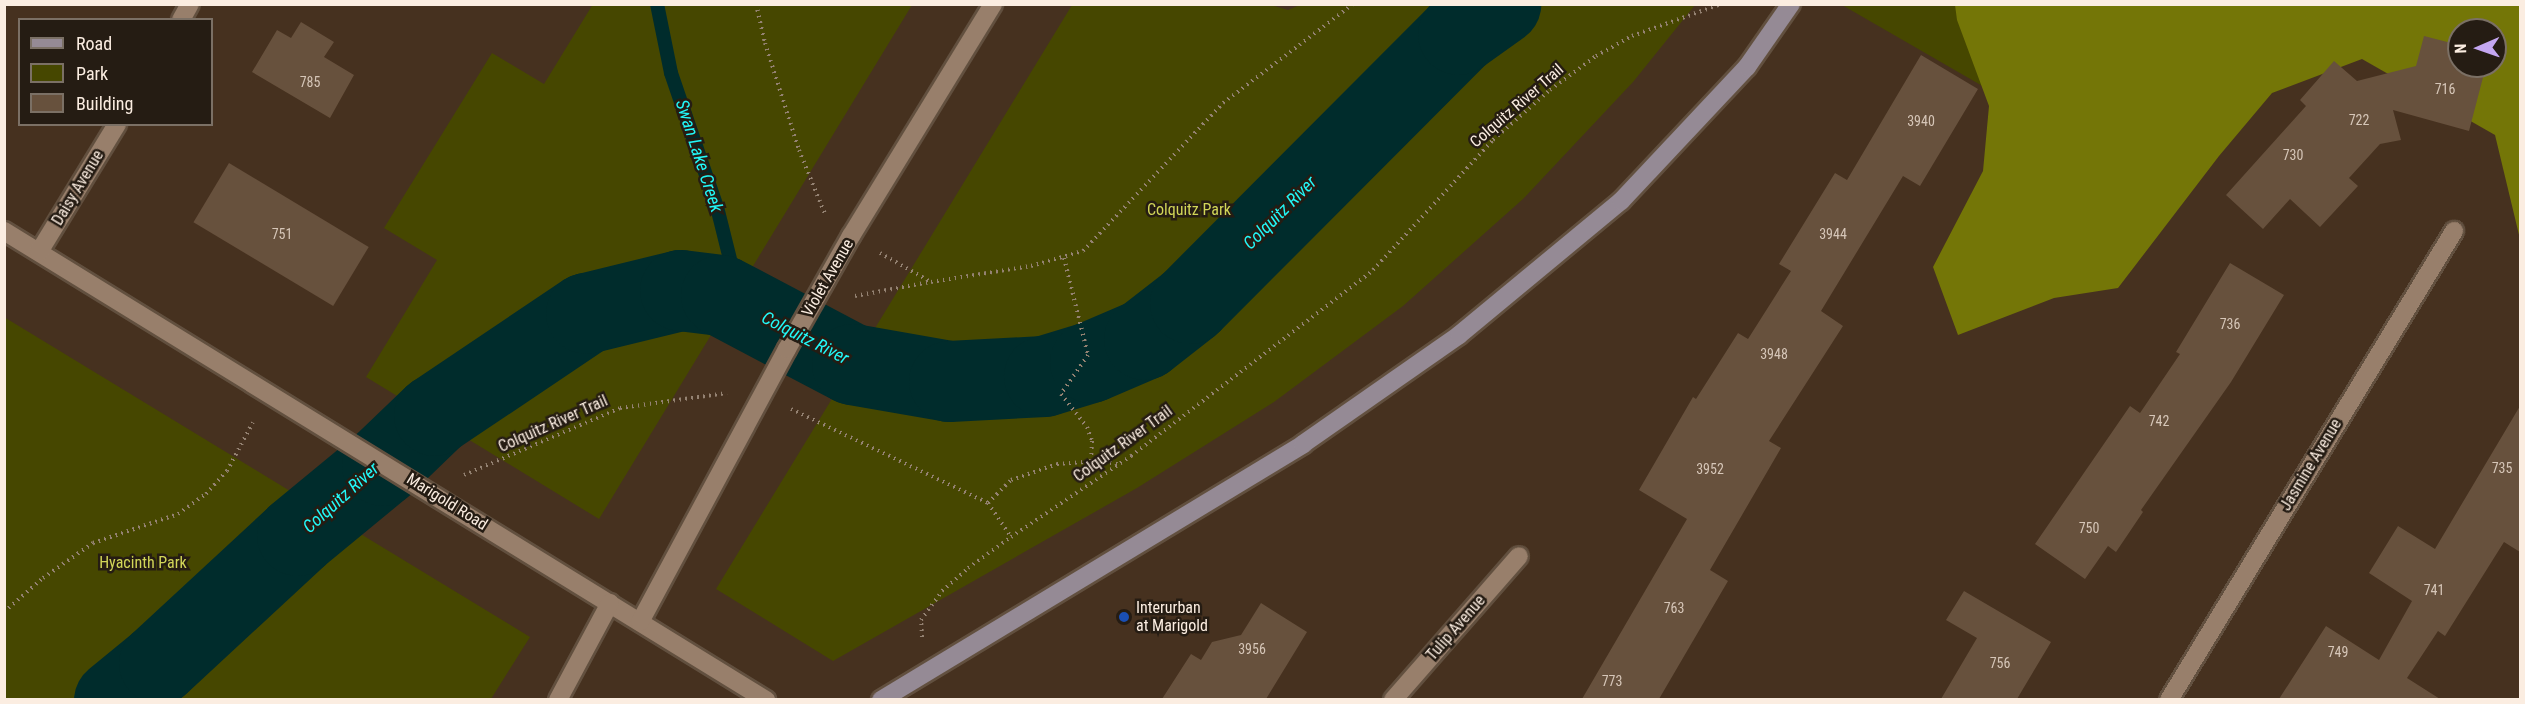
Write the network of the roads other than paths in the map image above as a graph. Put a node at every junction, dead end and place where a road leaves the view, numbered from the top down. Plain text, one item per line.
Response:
1 (190, 4) edge
2 (993, 4) edge
3 (1791, 4) edge
4 (182, 18) edge
5 (116, 126) edge
6 (4, 231) edge
7 (2454, 231) dead end
8 (39, 252) junction
9 (1519, 556) dead end
10 (610, 603) junction
11 (640, 622) junction
12 (558, 699) edge
13 (766, 699) edge
14 (881, 699) edge
15 (1393, 699) edge
16 (2169, 699) edge

1 - 4 street
2 - 11 street, Violet Avenue
3 - 14 main road
5 - 8 street, Daisy Avenue
6 - 8 street, Marigold Road
7 - 16 street, Jasmine Avenue
8 - 10 street, Marigold Road
9 - 15 street, Tulip Avenue
10 - 11 street, Marigold Road
10 - 12 street
11 - 13 street, Marigold Road

